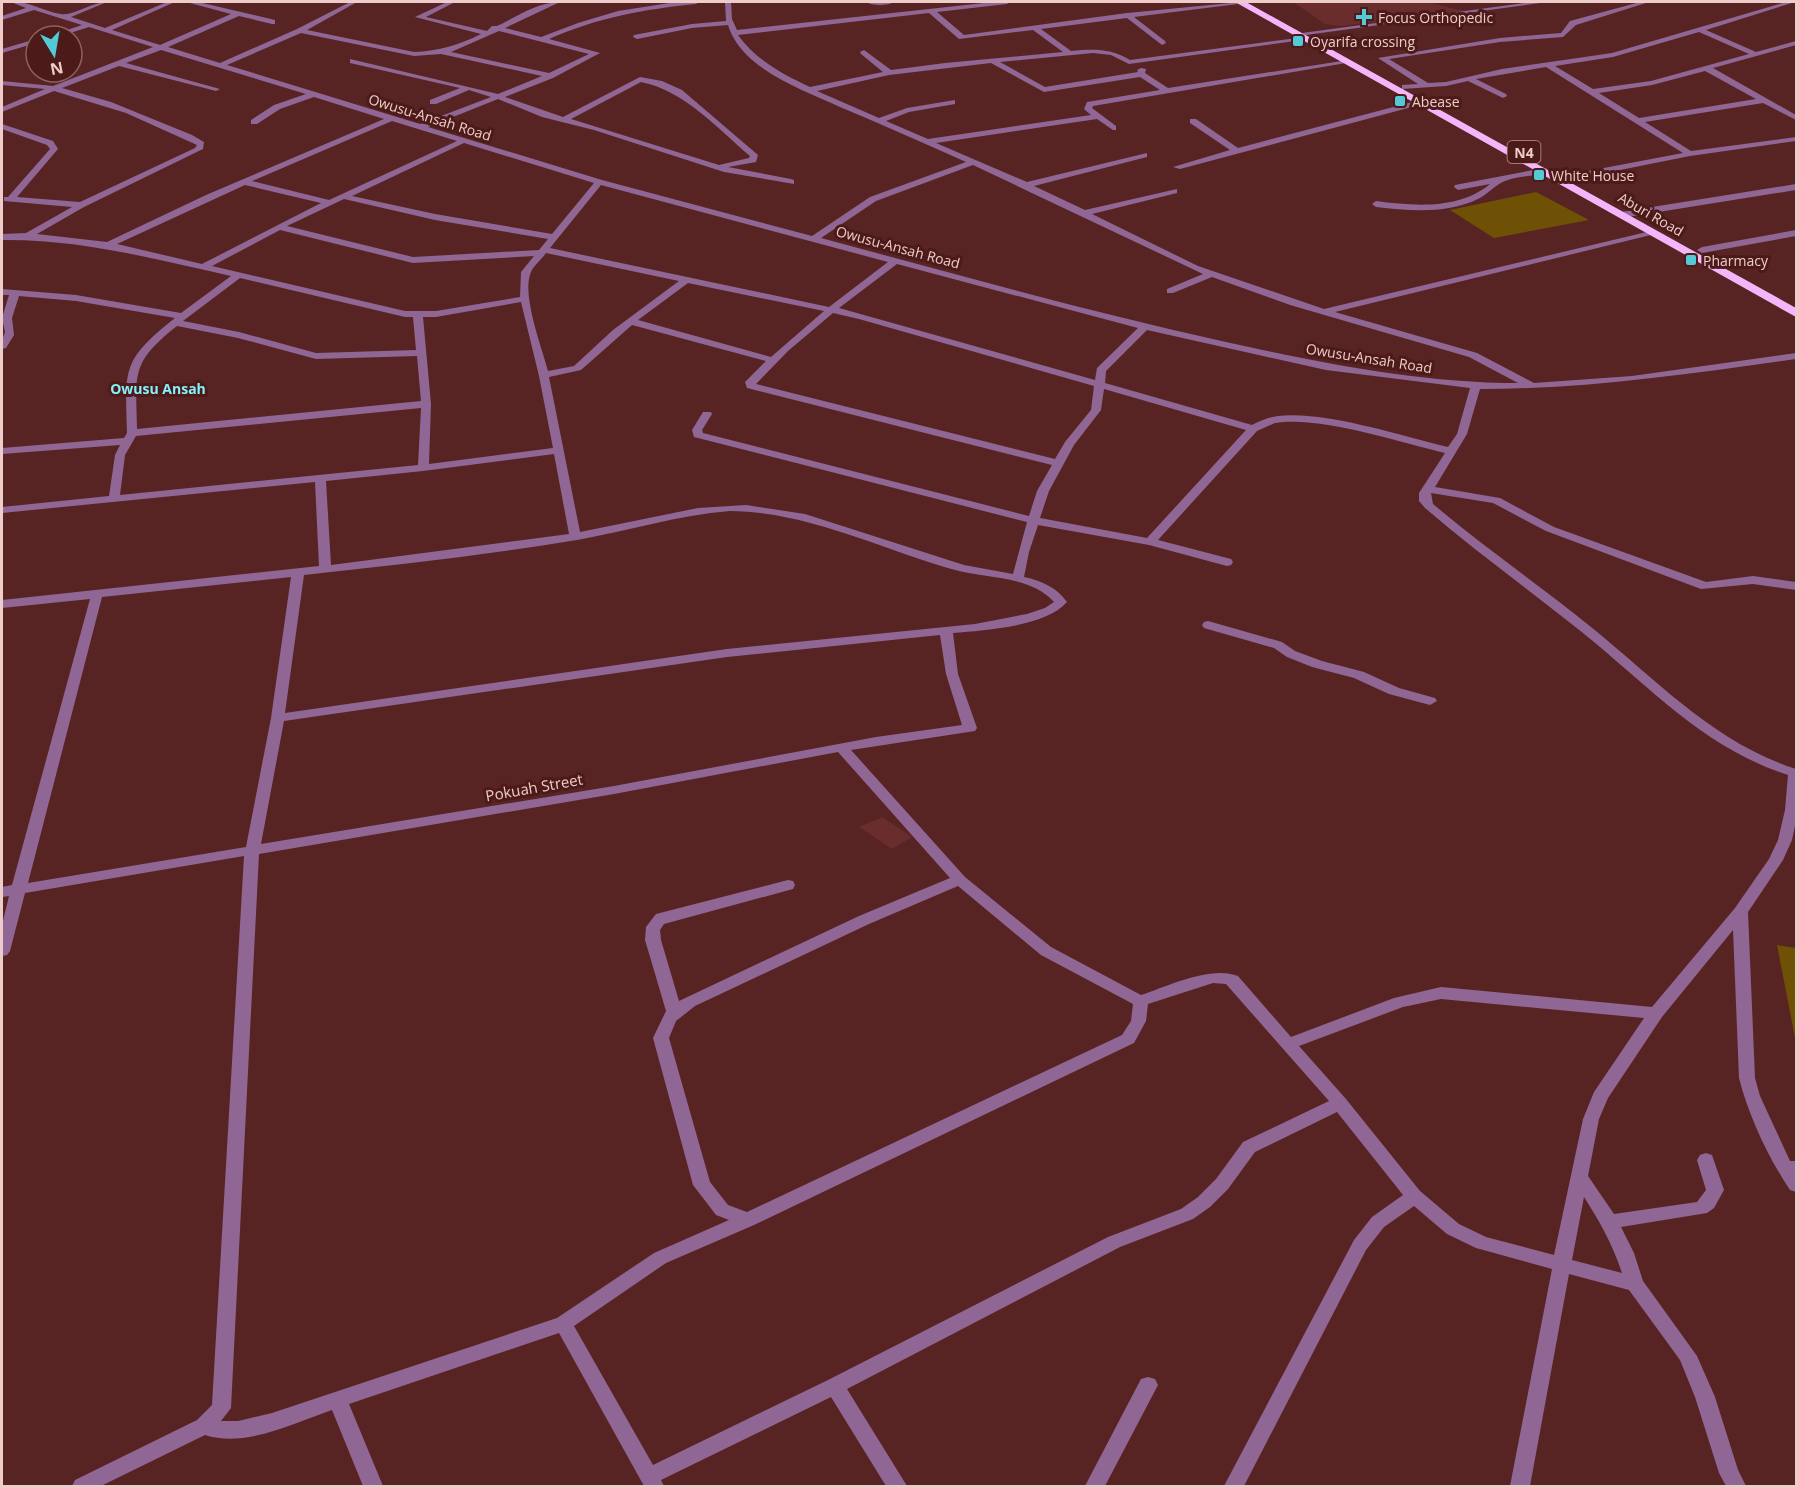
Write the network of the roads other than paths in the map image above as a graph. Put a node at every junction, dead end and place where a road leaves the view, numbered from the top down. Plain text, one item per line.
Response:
1 (104, 2) edge
2 (172, 2) edge
3 (192, 2) edge
4 (354, 2) edge
5 (452, 2) edge
6 (557, 2) edge
7 (685, 2) edge
8 (696, 2) edge
9 (728, 2) edge
10 (869, 2) edge
11 (891, 2) edge
12 (1007, 2) edge
13 (1239, 2) edge
14 (1251, 2) edge
15 (1544, 2) edge
16 (1646, 2) edge
17 (1792, 2) edge
18 (24, 4) edge
19 (931, 11) junction
20 (238, 14) junction
21 (1128, 15) junction
22 (65, 17) junction
23 (2, 18) edge
24 (272, 22) dead end
25 (731, 23) junction
26 (90, 24) junction
27 (84, 26) edge
28 (495, 28) junction
29 (1036, 29) junction
30 (106, 30) junction
31 (300, 30) junction
32 (1701, 30) junction
33 (485, 33) junction
34 (733, 33) junction
35 (1306, 36) junction
36 (637, 37) dead end
37 (543, 39) junction
38 (1162, 43) dead end
39 (1797, 43) edge
40 (24, 45) edge
41 (163, 48) junction
42 (2, 51) edge
43 (442, 52) junction
44 (864, 52) dead end
45 (1071, 54) junction
46 (1755, 54) junction
47 (353, 62) dead end
48 (994, 62) junction
49 (1129, 62) junction
50 (1348, 62) junction
51 (121, 64) junction
52 (1547, 64) junction
53 (219, 66) junction
54 (1708, 69) junction
55 (889, 73) junction
56 (1141, 74) junction
57 (550, 76) junction
58 (1469, 79) junction
59 (2, 82) edge
60 (1427, 86) junction
61 (1405, 87) junction
62 (51, 88) junction
63 (468, 88) junction
64 (216, 89) dead end
65 (809, 90) junction
66 (1167, 91) junction
67 (1590, 92) junction
68 (312, 94) junction
69 (497, 96) junction
70 (1503, 96) dead end
71 (1766, 100) junction
72 (433, 102) dead end
73 (952, 102) dead end
74 (1420, 102) junction
75 (2, 110) edge
76 (1097, 117) junction
77 (1797, 118) edge
78 (390, 119) junction
79 (563, 120) junction
80 (877, 121) junction
81 (1193, 121) dead end
82 (1638, 121) junction
83 (254, 122) dead end
84 (2, 126) edge
85 (418, 128) junction
86 (1113, 128) dead end
87 (1797, 139) edge
88 (461, 142) junction
89 (923, 142) junction
90 (1236, 151) junction
91 (1690, 154) junction
92 (1144, 155) dead end
93 (974, 162) junction
94 (720, 166) junction
95 (1177, 167) dead end
96 (1544, 171) junction
97 (1570, 177) junction
98 (1501, 179) junction
99 (244, 182) junction
100 (599, 182) junction
101 (790, 182) dead end
102 (1026, 184) junction
103 (1458, 187) dead end
104 (1797, 187) edge
105 (1174, 191) dead end
106 (342, 196) junction
107 (6, 199) edge
108 (328, 202) junction
109 (1376, 204) dead end
110 (81, 205) junction
111 (1636, 212) junction
112 (1085, 213) junction
113 (1621, 214) junction
114 (279, 227) junction
115 (1652, 232) junction
116 (1797, 234) edge
117 (28, 236) junction
118 (2, 237) edge
119 (555, 237) junction
120 (814, 239) junction
121 (108, 244) junction
122 (1702, 250) junction
123 (542, 252) junction
124 (896, 260) junction
125 (205, 266) junction
126 (240, 274) junction
127 (1211, 274) junction
128 (686, 280) junction
129 (1170, 291) dead end
130 (2, 292) edge
131 (15, 292) junction
132 (524, 299) junction
133 (1797, 302) edge
134 (831, 309) junction
135 (1326, 312) junction
136 (1797, 313) edge
137 (418, 315) junction
138 (179, 319) junction
139 (630, 321) junction
140 (1145, 327) junction
141 (2, 346) edge
142 (422, 353) junction
143 (1797, 356) edge
144 (772, 360) junction
145 (544, 375) junction
146 (1098, 384) junction
147 (1476, 386) junction
148 (1532, 386) junction
149 (426, 404) junction
150 (707, 414) dead end
151 (1253, 429) junction
152 (131, 437) junction
153 (559, 450) junction
154 (2, 451) edge
155 (1451, 451) junction
156 (1056, 463) junction
157 (423, 468) junction
158 (320, 478) junction
159 (1427, 489) junction
160 (114, 499) junction
161 (2, 510) edge
162 (1032, 520) junction
163 (575, 536) junction
164 (1150, 542) junction
165 (1227, 562) dead end
166 (325, 569) junction
167 (298, 572) junction
168 (1018, 578) junction
169 (1797, 586) edge
170 (97, 594) junction
171 (2, 604) edge
172 (1208, 625) dead end
173 (946, 630) junction
174 (1430, 701) dead end
175 (278, 718) junction
176 (842, 747) junction
177 (1796, 773) edge
178 (252, 851) junction
179 (960, 880) junction
180 (788, 885) dead end
181 (9, 891) edge
182 (1740, 912) junction
183 (2, 951) edge
184 (1140, 1001) junction
185 (674, 1010) junction
186 (1656, 1013) junction
187 (1288, 1044) junction
188 (1340, 1103) junction
189 (1706, 1160) dead end
190 (1790, 1168) edge
191 (1580, 1176) junction
192 (1797, 1185) edge
193 (1414, 1196) junction
194 (748, 1220) junction
195 (1610, 1222) junction
196 (1561, 1267) junction
197 (1635, 1284) junction
198 (563, 1324) junction
199 (1148, 1385) dead end
200 (835, 1386) junction
201 (338, 1400) junction
202 (204, 1426) junction
203 (651, 1482) edge
204 (82, 1486) edge
205 (373, 1486) edge
206 (897, 1486) edge
207 (1095, 1486) edge
208 (1234, 1486) edge
209 (1520, 1486) edge
210 (1736, 1486) edge

1 - 22 street
2 - 30 street
3 - 20 street
4 - 31 street
5 - 33 street
6 - 28 street
7 - 8 street
7 - 37 street
9 - 25 street
10 - 11 street
12 - 19 street
13 - 21 street
13 - 35 highway, Aburi Road / N4
14 - 35 highway, Aburi Road / N4
15 - 35 street
16 - 60 street
17 - 32 street
18 - 22 street, Owusu-Ansah Road
18 - 23 street
19 - 29 street
19 - 34 street
20 - 24 street
20 - 41 street
21 - 29 street
21 - 38 street
22 - 26 street, Owusu-Ansah Road
25 - 34 street
25 - 36 street
26 - 27 street
26 - 30 street, Owusu-Ansah Road
28 - 33 street
28 - 37 street
29 - 45 street
30 - 41 street, Owusu-Ansah Road
31 - 43 street
31 - 53 street
32 - 46 street
32 - 52 street
33 - 43 street
34 - 65 street
35 - 49 street
35 - 50 highway, Aburi Road / N4
35 - 61 highway, Aburi Road / N4
37 - 57 street
39 - 46 street
40 - 42 street
41 - 51 street
41 - 53 street, Owusu-Ansah Road
43 - 57 street
44 - 55 street
45 - 48 street
45 - 49 street
46 - 54 street
47 - 63 street
48 - 55 street
48 - 56 street
49 - 56 street
50 - 66 street
50 - 74 highway, Aburi Road / N4
51 - 62 street
51 - 64 street
52 - 58 street
52 - 67 street
53 - 68 street, Owusu-Ansah Road
54 - 67 street
54 - 71 street
55 - 65 street
56 - 66 street
57 - 69 street
58 - 60 street
58 - 70 street
59 - 62 street
60 - 61 street
61 - 97 highway, Aburi Road / N4
62 - 75 street
62 - 110 street
63 - 69 street
63 - 72 street
65 - 80 street
66 - 76 street
67 - 82 street
68 - 78 street, Owusu-Ansah Road
68 - 83 street
69 - 79 street
69 - 85 street
71 - 77 street
71 - 82 street
73 - 80 street
74 - 90 street
74 - 96 highway, Aburi Road / N4
76 - 86 street
76 - 89 street
78 - 85 street, Owusu-Ansah Road
78 - 99 street
79 - 94 street
79 - 94 street
80 - 89 street
81 - 90 street
82 - 91 street
84 - 107 street
85 - 88 street, Owusu-Ansah Road
87 - 91 street
88 - 100 street, Owusu-Ansah Road
88 - 106 street
89 - 93 street
90 - 95 street
91 - 97 street
92 - 102 street
93 - 102 street
93 - 120 street
94 - 101 street
96 - 98 street
96 - 113 highway, Aburi Road / N4
97 - 111 highway, Aburi Road / N4
98 - 103 street
98 - 109 street
99 - 108 street
99 - 121 street
100 - 119 street
100 - 120 street, Owusu-Ansah Road
102 - 112 street
104 - 111 street
105 - 112 street
106 - 108 street
106 - 119 street
107 - 110 street
108 - 114 street
110 - 117 street
111 - 113 street
111 - 122 highway, Aburi Road / N4
112 - 127 street
113 - 115 highway, Aburi Road / N4
114 - 123 street
114 - 125 street
115 - 135 street
115 - 136 highway, Aburi Road / N4
116 - 122 street
117 - 118 street
117 - 121 street
119 - 123 street
120 - 124 street, Owusu-Ansah Road
121 - 125 street
122 - 133 highway, Aburi Road / N4
123 - 128 street
123 - 132 street
124 - 134 street
124 - 140 street, Owusu-Ansah Road
125 - 126 street
126 - 137 street
126 - 138 street
127 - 129 street
127 - 135 street
128 - 134 street
128 - 139 street
130 - 131 street
131 - 138 street
131 - 141 street
132 - 137 street
132 - 145 street
134 - 144 street
134 - 146 street
135 - 148 street
137 - 142 street
138 - 142 street
138 - 152 street
139 - 144 street
139 - 145 street
140 - 146 street
140 - 147 street, Owusu-Ansah Road
142 - 149 street
143 - 148 street, Owusu-Ansah Road
144 - 156 street
145 - 153 street
146 - 151 street
146 - 156 street
147 - 148 street, Owusu-Ansah Road
147 - 155 street
149 - 152 street
149 - 157 street
150 - 162 street
151 - 155 street
151 - 164 street
152 - 154 street
152 - 160 street
153 - 157 street
153 - 163 street
155 - 159 street
156 - 162 street
157 - 158 street
158 - 160 street
158 - 166 street
159 - 169 street
159 - 177 street
160 - 161 street
162 - 164 street
162 - 168 street
163 - 166 street
163 - 168 street
164 - 165 street
166 - 167 street
167 - 170 street
167 - 175 street
168 - 173 street
170 - 171 street
170 - 181 street
172 - 174 street
173 - 175 street
173 - 176 street, Pokuah Street
175 - 178 street
176 - 178 street, Pokuah Street
176 - 179 street
177 - 182 street
178 - 181 street, Pokuah Street
178 - 202 street
179 - 184 street
179 - 185 street
180 - 185 street
181 - 183 street
182 - 186 street
182 - 190 street
184 - 187 street
184 - 194 street
185 - 194 street
186 - 187 street
186 - 191 street
187 - 188 street
188 - 193 street
188 - 200 street
189 - 195 street
190 - 192 street
191 - 195 street
191 - 196 street
193 - 196 street
193 - 208 street
194 - 198 street
195 - 197 street
196 - 197 street
196 - 209 street
197 - 210 street
198 - 201 street
198 - 203 street
199 - 207 street
200 - 203 street
200 - 206 street
201 - 202 street
201 - 205 street
202 - 204 street

